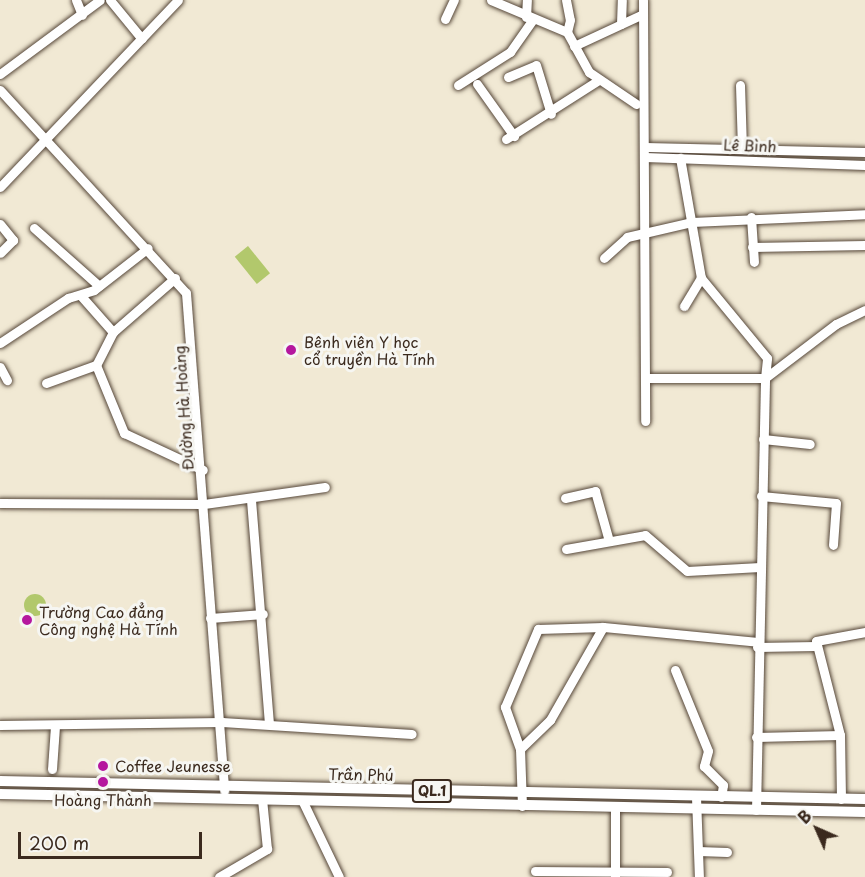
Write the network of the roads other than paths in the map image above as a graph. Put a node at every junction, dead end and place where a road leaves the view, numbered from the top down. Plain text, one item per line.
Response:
1 (75, 0) edge
2 (100, 0) edge
3 (110, 0) edge
4 (178, 0) edge
5 (454, 0) edge
6 (491, 0) edge
7 (526, 0) edge
8 (566, 0) edge
9 (622, 0) edge
10 (643, 0) edge
11 (643, 14) junction
12 (82, 15) junction
13 (529, 18) junction
14 (445, 19) dead end
15 (621, 24) junction
16 (567, 32) junction
17 (142, 39) junction
18 (574, 46) junction
19 (0, 74) edge
20 (508, 77) dead end
21 (597, 81) junction
22 (477, 84) dead end
23 (458, 85) dead end
24 (740, 85) dead end
25 (0, 90) edge
26 (636, 104) dead end
27 (551, 114) junction
28 (45, 137) junction
29 (742, 149) junction
30 (645, 152) junction
31 (865, 152) edge
32 (680, 158) junction
33 (865, 165) edge
34 (0, 187) edge
35 (865, 214) edge
36 (751, 217) junction
37 (692, 222) junction
38 (0, 224) edge
39 (34, 228) dead end
40 (645, 232) junction
41 (865, 245) edge
42 (752, 247) junction
43 (148, 248) junction
44 (0, 253) edge
45 (604, 258) dead end
46 (754, 262) dead end
47 (175, 278) junction
48 (700, 278) junction
49 (99, 286) junction
50 (82, 297) junction
51 (684, 306) dead end
52 (865, 310) edge
53 (112, 332) junction
54 (0, 343) edge
55 (96, 365) junction
56 (0, 367) edge
57 (645, 378) junction
58 (765, 378) junction
59 (7, 380) dead end
60 (46, 383) dead end
61 (645, 421) dead end
62 (763, 439) junction
63 (810, 444) dead end
64 (202, 470) junction
65 (325, 487) dead end
66 (761, 496) junction
67 (565, 498) dead end
68 (251, 500) junction
69 (0, 503) edge
70 (204, 504) junction
71 (609, 542) junction
72 (833, 545) dead end
73 (566, 549) dead end
74 (760, 567) junction
75 (263, 614) junction
76 (210, 618) junction
77 (603, 627) junction
78 (865, 632) edge
79 (757, 644) junction
80 (816, 646) junction
81 (675, 670) dead end
82 (222, 722) junction
83 (269, 724) junction
84 (0, 725) edge
85 (55, 726) junction
86 (412, 734) dead end
87 (840, 735) junction
88 (756, 736) junction
89 (520, 749) junction
90 (52, 769) dead end
91 (0, 781) edge
92 (224, 785) junction
93 (521, 793) junction
94 (0, 794) edge
95 (224, 797) junction
96 (696, 797) junction
97 (721, 797) junction
98 (756, 798) junction
99 (261, 799) junction
100 (841, 799) junction
101 (302, 800) junction
102 (865, 800) edge
103 (522, 806) junction
104 (615, 808) junction
105 (696, 809) junction
106 (756, 810) junction
107 (865, 812) edge
108 (698, 851) junction
109 (727, 852) dead end
110 (535, 871) dead end
111 (564, 874) edge
112 (615, 874) edge
113 (662, 874) edge
114 (223, 876) edge
115 (339, 877) edge
116 (699, 877) edge

1 - 12 street
2 - 12 street
3 - 17 street
4 - 17 street
5 - 14 street
6 - 13 street
7 - 13 street
8 - 16 street
9 - 15 street
10 - 11 street
11 - 15 street
11 - 30 street
12 - 19 street
13 - 16 street
13 - 23 street
15 - 18 street
16 - 18 street
17 - 28 street
18 - 21 street
20 - 27 street
21 - 26 street
21 - 27 street
22 - 27 street
24 - 29 street
25 - 28 street, Đường Hà Hoàng
28 - 34 street
28 - 43 street, Đường Hà Hoàng
29 - 30 street, Lê Bình
29 - 31 street, Lê Bình
30 - 32 street, Lê Bình
30 - 40 street
32 - 33 street, Lê Bình
32 - 37 street
35 - 36 street
36 - 37 street
36 - 42 street
37 - 40 street
37 - 48 street
38 - 44 street
39 - 49 street
40 - 45 street
40 - 57 street
41 - 42 street
42 - 46 street
43 - 47 street, Đường Hà Hoàng
43 - 49 street
47 - 53 street
47 - 64 street, Đường Hà Hoàng
48 - 51 street
48 - 58 street
49 - 50 street
50 - 53 street
50 - 54 street
52 - 58 street
53 - 55 street
55 - 60 street
55 - 64 street
56 - 59 street
57 - 58 street
57 - 61 street
58 - 62 street
62 - 63 street
62 - 66 street
64 - 70 street, Đường Hà Hoàng
65 - 68 street
66 - 72 street
66 - 74 street
67 - 71 street
68 - 70 street
68 - 75 street
69 - 70 street
70 - 76 street, Đường Hà Hoàng
71 - 73 street
71 - 74 street
74 - 79 street
75 - 76 street
75 - 83 street
76 - 82 street, Đường Hà Hoàng
77 - 79 street
77 - 89 street
77 - 89 street
78 - 80 street
79 - 80 street
79 - 88 street
80 - 87 street
81 - 97 street
82 - 83 street
82 - 85 street
82 - 92 street, Đường Hà Hoàng
83 - 86 street
84 - 85 street
85 - 90 street
87 - 88 street
87 - 100 street
88 - 98 street
89 - 93 street
91 - 92 main road, Trần Phú / QL.1
92 - 93 main road, Trần Phú / QL.1
92 - 95 street, Đường Hà Hoàng
93 - 96 main road, Trần Phú / QL.1
93 - 103 street
94 - 95 main road, Trần Phú / QL.1
95 - 99 main road, Trần Phú / QL.1
96 - 97 main road, Trần Phú / QL.1
96 - 105 street
97 - 98 main road, Trần Phú / QL.1
98 - 100 main road, Trần Phú / QL.1
98 - 106 street
99 - 101 main road, Trần Phú / QL.1
99 - 114 street
100 - 102 main road, Trần Phú / QL.1
101 - 103 main road, Trần Phú / QL.1
101 - 115 street
103 - 104 main road, Trần Phú / QL.1
104 - 105 main road, Trần Phú / QL.1
104 - 112 street
105 - 106 main road, Trần Phú / QL.1
105 - 108 street
106 - 107 main road, Trần Phú / QL.1
108 - 109 street
108 - 116 street
110 - 111 street
111 - 112 street
112 - 113 street

